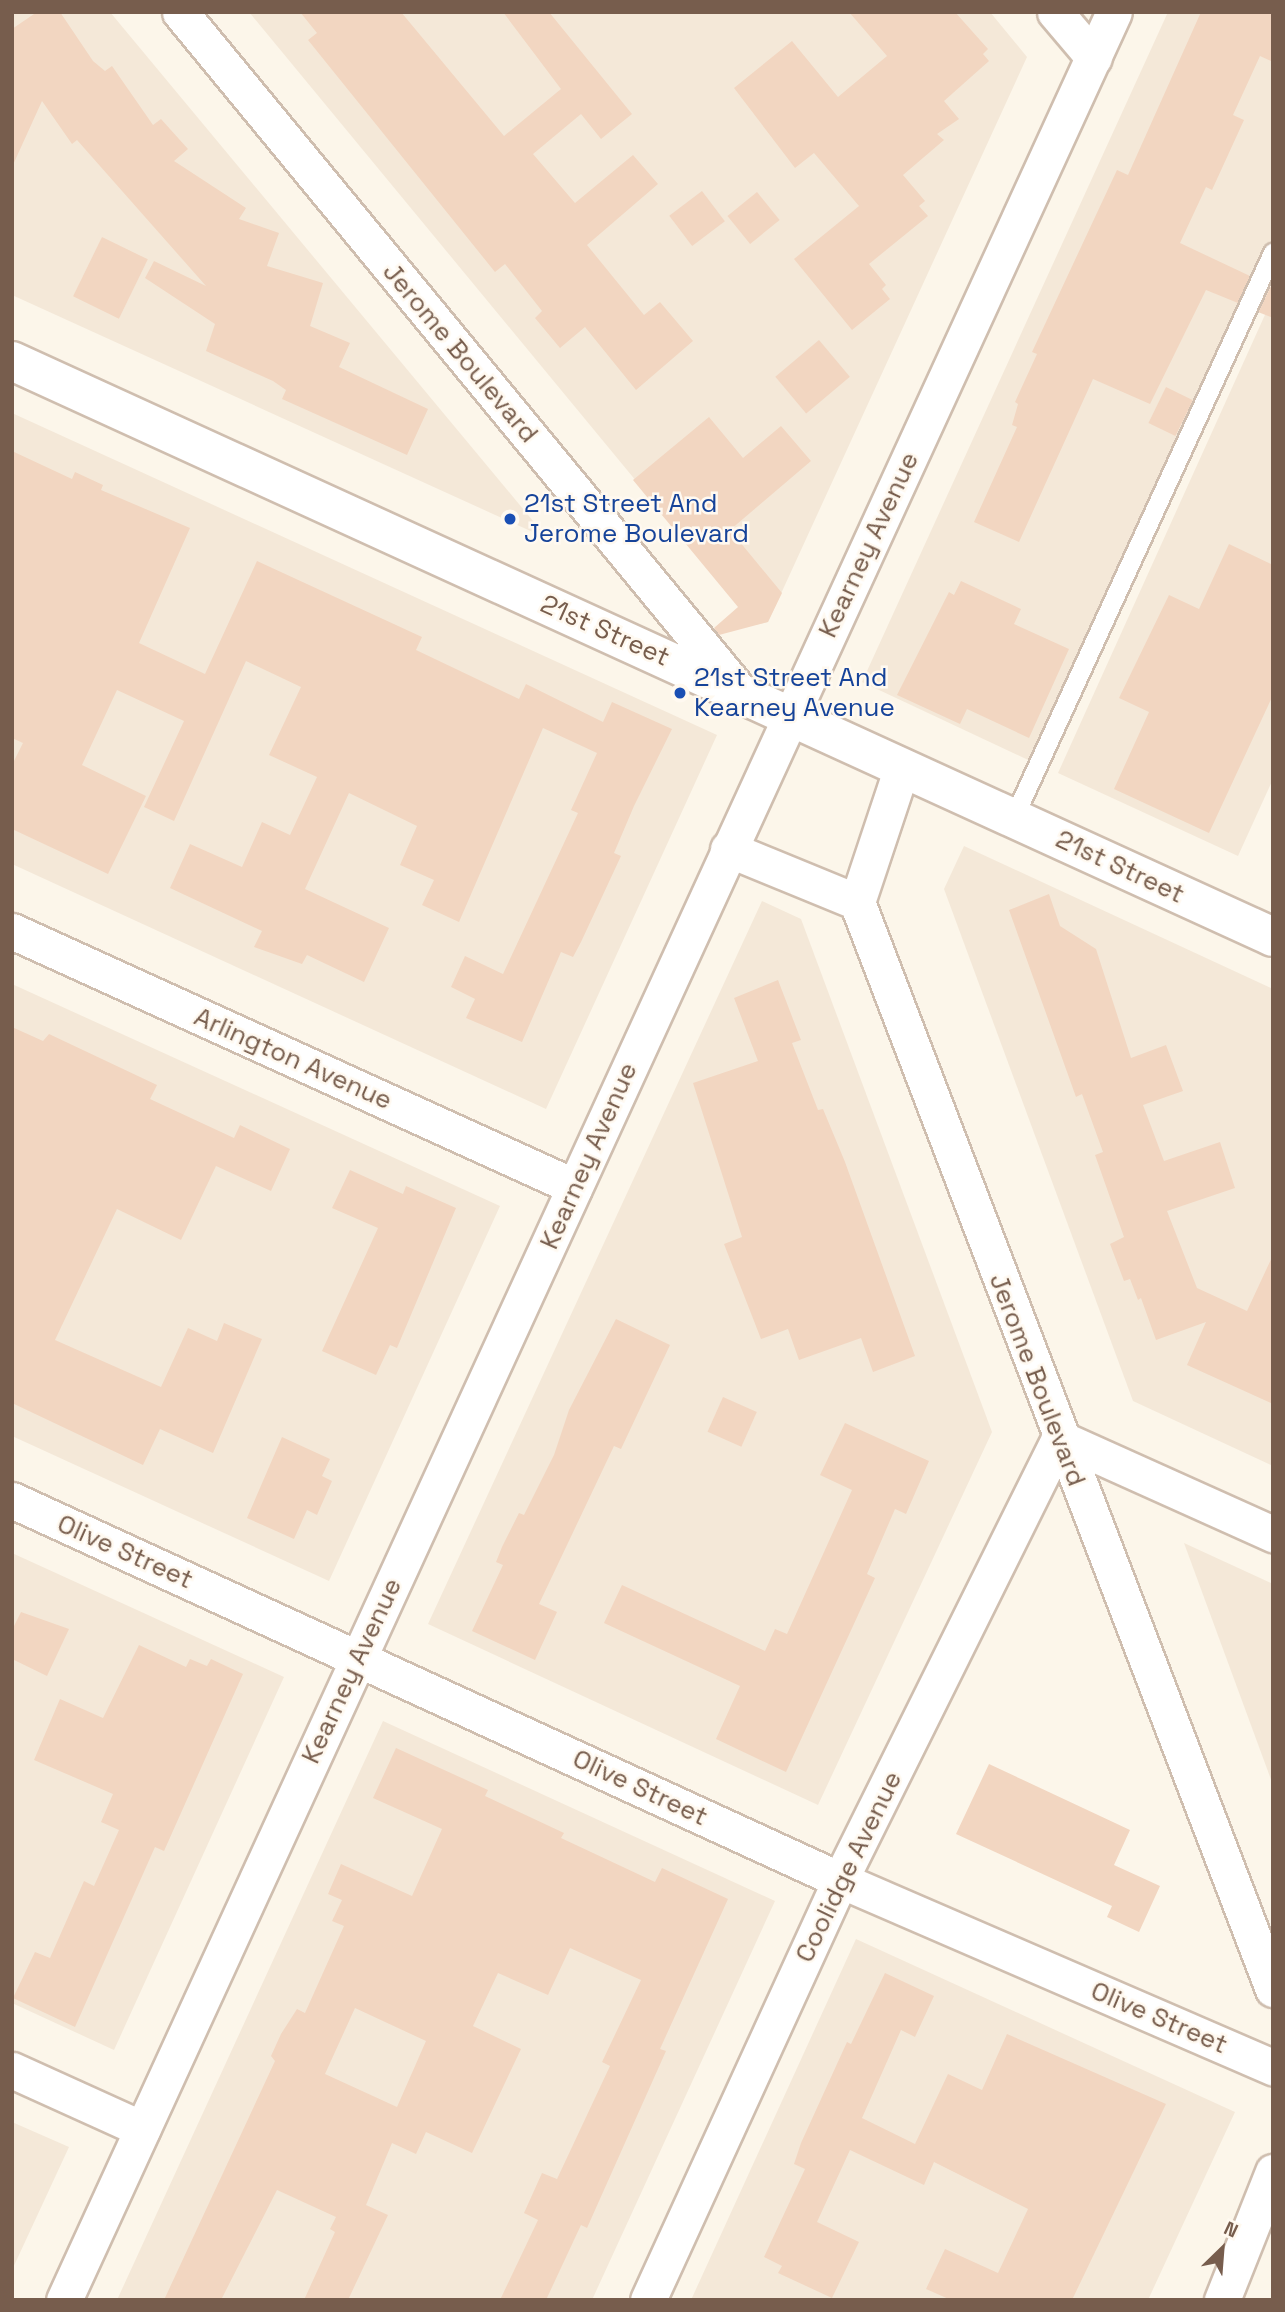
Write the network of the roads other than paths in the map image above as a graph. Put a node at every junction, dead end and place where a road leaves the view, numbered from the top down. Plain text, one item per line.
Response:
1 (180, 12) edge
2 (1055, 12) edge
3 (1115, 12) edge
4 (1094, 58) junction
5 (1273, 253) edge
6 (12, 361) edge
7 (741, 693) junction
8 (791, 716) junction
9 (902, 767) junction
10 (1013, 818) junction
11 (728, 849) junction
12 (857, 902) junction
13 (1270, 930) edge
14 (12, 931) edge
15 (575, 1187) junction
16 (1059, 1438) junction
17 (12, 1500) edge
18 (1273, 1534) edge
19 (359, 1658) junction
20 (840, 1880) junction
21 (1273, 1989) edge
22 (1273, 2067) edge
23 (12, 2070) edge
24 (142, 2129) junction
25 (1273, 2172) edge
26 (64, 2300) edge
27 (648, 2300) edge
28 (1222, 2300) edge

1 - 7 street, Jerome Boulevard
2 - 4 street
3 - 4 street, Kearney Avenue
4 - 8 street, Kearney Avenue
5 - 10 lane
6 - 7 street, 21st Street
7 - 8 street, 21st Street
8 - 9 street, 21st Street
8 - 11 street, Kearney Avenue
9 - 10 street, 21st Street
9 - 12 street
10 - 13 street, 21st Street
11 - 12 street
11 - 15 street, Kearney Avenue
12 - 16 street, Jerome Boulevard
14 - 15 street, Arlington Avenue
15 - 19 street, Kearney Avenue
16 - 18 street
16 - 20 street, Coolidge Avenue
16 - 21 street, Jerome Boulevard
17 - 19 street, Olive Street
19 - 20 street, Olive Street
19 - 24 street, Kearney Avenue
20 - 22 street, Olive Street
20 - 27 street, Coolidge Avenue
23 - 24 street
24 - 26 street, Kearney Avenue
25 - 28 street

